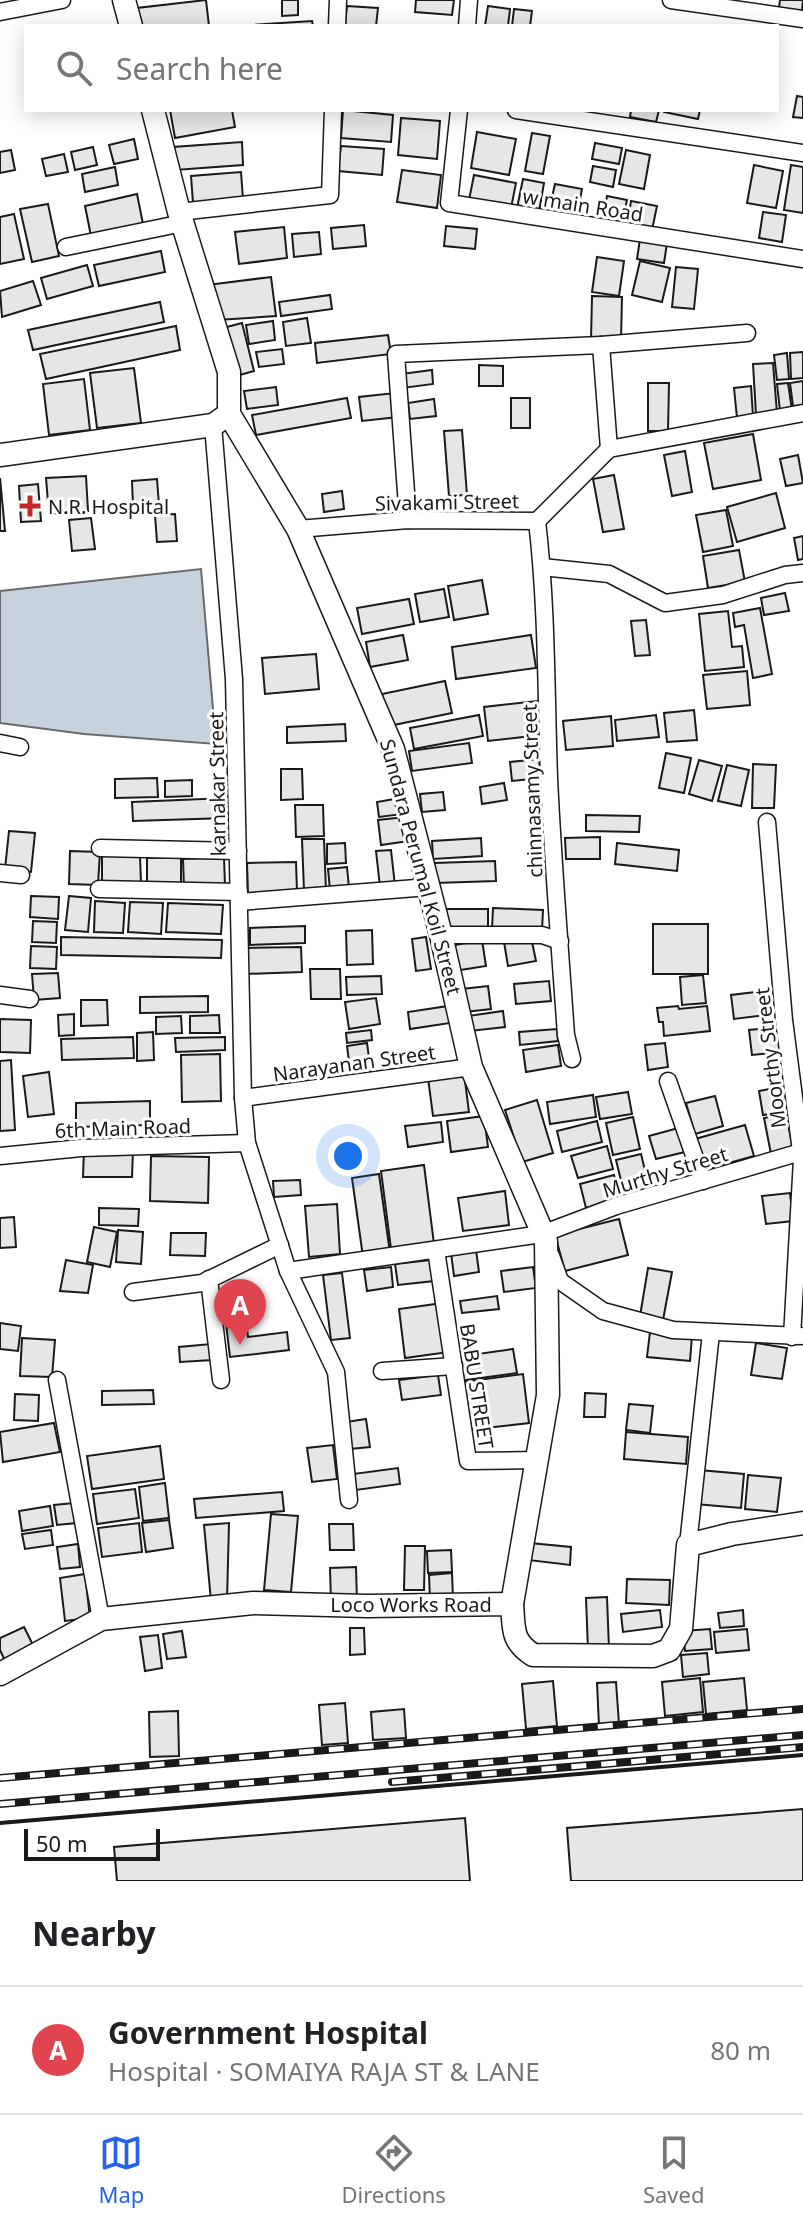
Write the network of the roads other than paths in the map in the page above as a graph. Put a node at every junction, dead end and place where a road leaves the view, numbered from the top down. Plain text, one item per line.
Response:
1 (62, 0) edge
2 (124, 0) edge
3 (338, 0) edge
4 (469, 0) edge
5 (671, 0) edge
6 (0, 12) edge
7 (803, 19) edge
8 (130, 24) edge
9 (337, 24) edge
10 (467, 24) edge
11 (154, 112) edge
12 (333, 112) edge
13 (459, 112) edge
14 (529, 112) edge
15 (803, 153) edge
16 (181, 218) junction
17 (66, 247) dead end
18 (803, 259) edge
19 (747, 333) dead end
20 (601, 345) junction
21 (803, 413) edge
22 (221, 420) junction
23 (609, 449) junction
24 (0, 455) edge
25 (408, 520) junction
26 (537, 521) junction
27 (298, 529) junction
28 (542, 567) junction
29 (803, 573) edge
30 (0, 743) edge
31 (20, 747) dead end
32 (767, 822) dead end
33 (100, 848) dead end
34 (238, 851) junction
35 (0, 873) edge
36 (21, 875) dead end
37 (429, 887) junction
38 (99, 889) dead end
39 (239, 897) junction
40 (441, 935) junction
41 (560, 941) junction
42 (0, 995) edge
43 (30, 999) dead end
44 (572, 1059) dead end
45 (471, 1067) junction
46 (668, 1081) dead end
47 (243, 1098) junction
48 (247, 1143) junction
49 (801, 1152) junction
50 (0, 1156) edge
51 (703, 1181) junction
52 (544, 1238) junction
53 (280, 1245) junction
54 (436, 1250) junction
55 (288, 1271) junction
56 (209, 1279) junction
57 (133, 1292) dead end
58 (711, 1333) junction
59 (798, 1337) edge
60 (454, 1366) junction
61 (382, 1371) dead end
62 (57, 1380) dead end
63 (221, 1380) dead end
64 (536, 1460) junction
65 (349, 1500) dead end
66 (803, 1523) edge
67 (688, 1545) junction
68 (512, 1604) junction
69 (101, 1619) junction
70 (0, 1674) edge

1 - 6 street
2 - 8 street
3 - 9 street
4 - 10 street
5 - 7 street
11 - 16 street
12 - 16 street
13 - 18 street, w main Road
14 - 15 street
16 - 17 street
16 - 22 street
19 - 20 street
20 - 23 street
20 - 25 street
21 - 23 street
22 - 24 street
22 - 27 street, Sundara Perumal Koil Street
22 - 34 street, karnakar Street
23 - 26 street, Sivakami Street
25 - 26 street, Sivakami Street
25 - 27 street, Sivakami Street
26 - 28 street, chinnasamy Street
27 - 37 street, Sundara Perumal Koil Street
28 - 29 street
28 - 41 street, chinnasamy Street
30 - 31 street
32 - 49 street, Moorthy Street
33 - 34 street
34 - 39 street, karnakar Street
35 - 36 street
37 - 39 street
37 - 40 street, Sundara Perumal Koil Street
38 - 39 street
39 - 47 street, karnakar Street
40 - 41 street
40 - 45 street, Sundara Perumal Koil Street
41 - 44 street, chinnasamy Street
42 - 43 street
45 - 47 street, Narayanan Street
45 - 52 street, Sundara Perumal Koil Street
46 - 51 street
47 - 48 street, karnakar Street
48 - 50 street, 6th Main Road
48 - 53 street, karnakar Street
49 - 51 street, Murthy Street
49 - 59 street, Moorthy Street
51 - 52 street, Murthy Street
52 - 54 street, Murthy Street
52 - 58 street
52 - 64 street, Sundara Perumal Koil Street
53 - 55 street, karnakar Street
53 - 56 street
54 - 55 street, Murthy Street
54 - 60 street, BABU STREET
55 - 65 street, karnakar Street
56 - 57 street
56 - 63 street
58 - 59 street
58 - 67 street
60 - 61 street
60 - 64 street, BABU STREET
62 - 69 street
64 - 68 street, Sundara Perumal Koil Street
66 - 67 street
67 - 68 street, Loco Works Road
68 - 69 street, Loco Works Road
69 - 70 street, Loco Works Road

